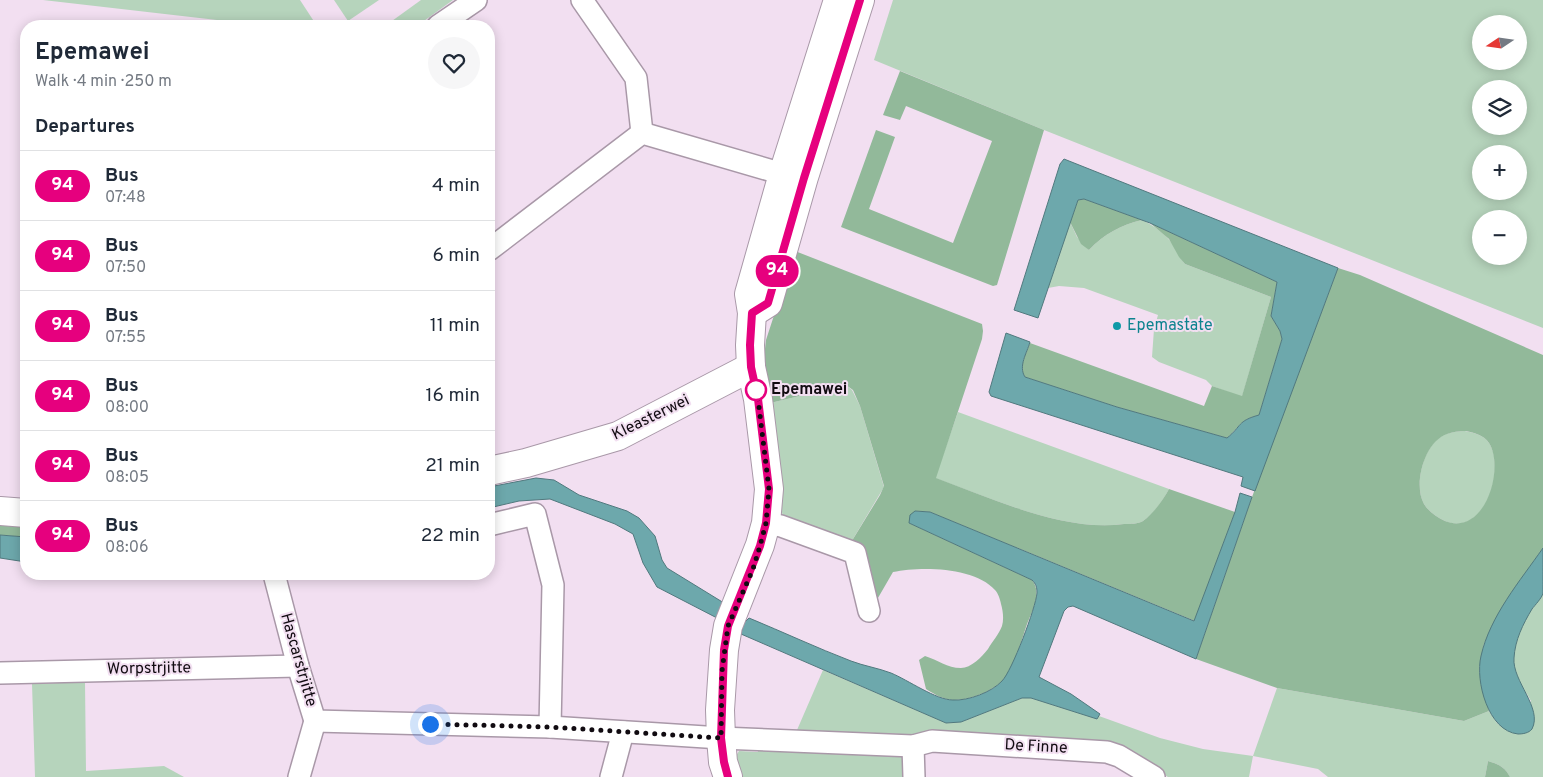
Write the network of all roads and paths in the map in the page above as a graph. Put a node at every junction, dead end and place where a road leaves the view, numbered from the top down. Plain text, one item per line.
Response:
1 (476, 0) edge
2 (582, 0) edge
3 (838, 0) edge
4 (860, 0) edge
5 (447, 20) edge
6 (642, 133) junction
7 (783, 174) junction
8 (495, 245) edge
9 (752, 313) junction
10 (751, 367) junction
11 (495, 470) edge
12 (0, 511) edge
13 (20, 513) edge
14 (766, 523) junction
15 (495, 524) edge
16 (278, 580) edge
17 (869, 611) dead end
18 (298, 666) junction
19 (0, 673) edge
20 (315, 721) junction
21 (550, 727) junction
22 (623, 732) junction
23 (721, 738) junction
24 (913, 746) junction
25 (299, 777) edge
26 (610, 777) edge
27 (728, 777) edge
28 (914, 777) edge
29 (1154, 777) edge

1 - 5 street
2 - 6 street
3 - 7 street
4 - 9 street
6 - 7 street
6 - 8 street
7 - 9 street
9 - 10 street
10 - 11 street, Kleasterwei
10 - 14 street
12 - 13 street
14 - 17 street
14 - 23 street
15 - 21 street
16 - 18 street, Hascarstrjitte
18 - 19 street, Worpstrjitte
18 - 20 street, Hascarstrjitte
20 - 21 street, Hascarstrjitte
20 - 25 street
21 - 22 street, Hascarstrjitte
22 - 23 street, Hascarstrjitte
22 - 26 street
23 - 24 street, De Finne
23 - 27 street
24 - 28 street
24 - 29 street, De Finne

